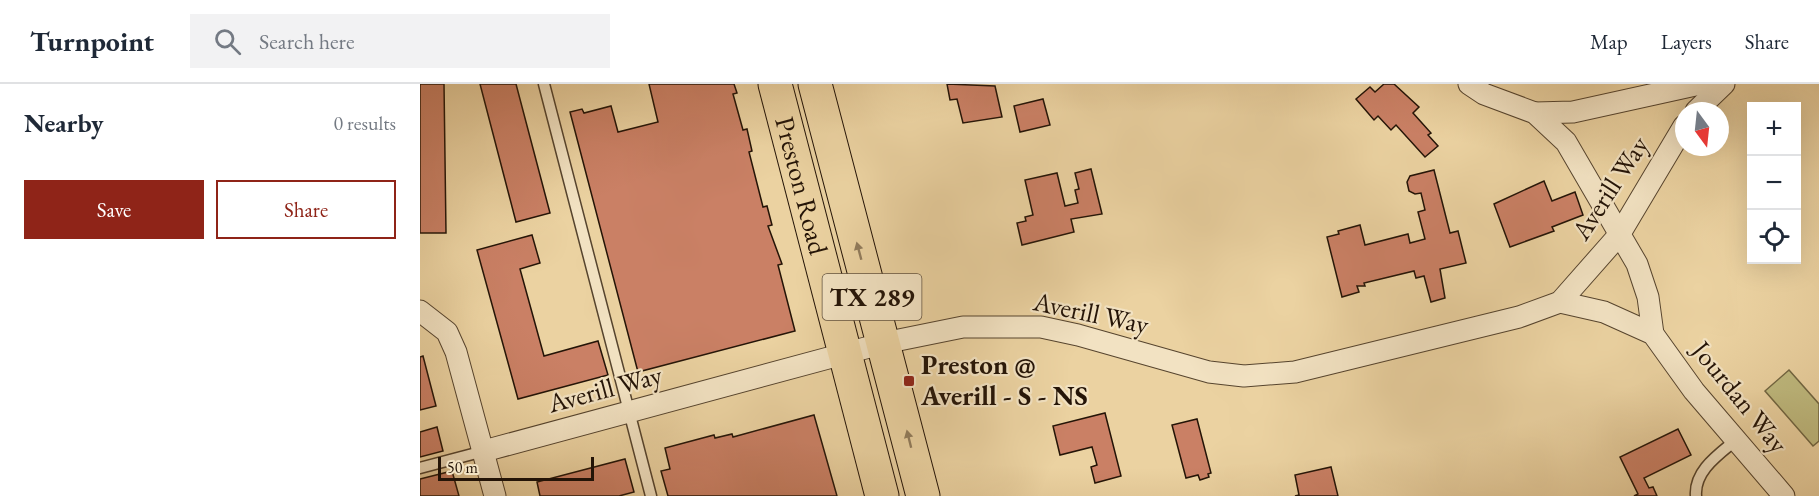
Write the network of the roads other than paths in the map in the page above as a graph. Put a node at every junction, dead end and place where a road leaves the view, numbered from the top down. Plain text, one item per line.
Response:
1 (544, 84) edge
2 (775, 84) edge
3 (814, 84) edge
4 (1469, 84) edge
5 (1700, 84) edge
6 (1724, 84) edge
7 (1705, 102) edge
8 (1535, 114) junction
9 (1675, 141) edge
10 (1619, 236) junction
11 (1560, 302) junction
12 (420, 311) edge
13 (1653, 334) junction
14 (884, 343) junction
15 (844, 355) junction
16 (629, 412) junction
17 (1736, 440) junction
18 (484, 451) junction
19 (420, 468) edge
20 (495, 496) edge
21 (651, 496) edge
22 (882, 496) edge
23 (923, 496) edge
24 (1696, 496) edge
25 (1784, 496) edge

1 - 16 lane
2 - 15 main road, Preston Road / TX 289
14 -> 3 main road, Preston Road / TX 289
4 - 8 street, Jourdan Way
5 - 8 street, Averill Way
6 - 7 street
8 - 10 street, Jourdan Way
9 - 10 street, Averill Way
10 - 11 street, Averill Way
10 - 13 street, Jourdan Way
11 - 13 street, Jourdan Way
11 - 14 street, Averill Way
12 - 18 street
13 - 17 street, Jourdan Way
14 - 15 street, Averill Way
23 -> 14 main road, Preston Road / TX 289
15 - 16 street, Averill Way
15 - 22 main road, Preston Road / TX 289
16 - 18 street, Averill Way
16 - 21 lane
17 - 24 lane
17 - 25 street, Jourdan Way
18 - 19 lane
18 - 20 street

